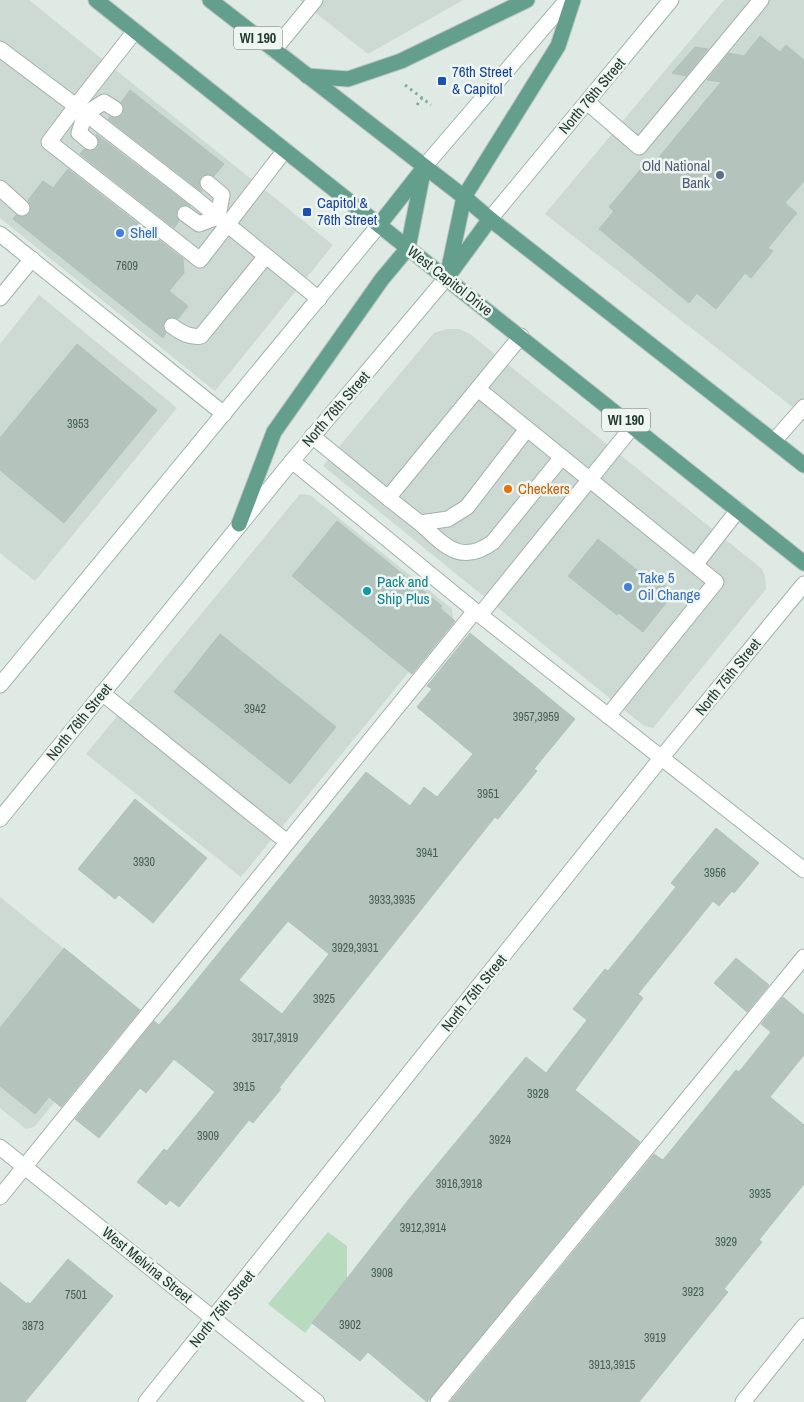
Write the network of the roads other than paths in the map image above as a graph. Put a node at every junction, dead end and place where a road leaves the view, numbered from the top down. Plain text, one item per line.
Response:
1 (96, 0) edge
2 (210, 0) edge
3 (315, 0) edge
4 (527, 0) edge
5 (567, 0) edge
6 (573, 0) edge
7 (671, 0) edge
8 (761, 0) edge
9 (135, 31) junction
10 (0, 49) edge
11 (274, 50) junction
12 (306, 76) junction
13 (587, 102) junction
14 (115, 109) dead end
15 (80, 110) junction
16 (90, 142) dead end
17 (285, 150) junction
18 (424, 167) junction
19 (208, 183) dead end
20 (0, 188) edge
21 (464, 197) junction
22 (22, 208) dead end
23 (185, 214) dead end
24 (490, 220) junction
25 (223, 221) junction
26 (379, 225) junction
27 (0, 234) edge
28 (408, 248) junction
29 (266, 256) junction
30 (32, 259) junction
31 (448, 277) junction
32 (0, 298) edge
33 (318, 299) junction
34 (172, 326) dead end
35 (521, 336) junction
36 (478, 389) junction
37 (804, 407) edge
38 (224, 414) junction
39 (633, 426) junction
40 (527, 429) junction
41 (312, 436) junction
42 (774, 442) junction
43 (562, 457) junction
44 (292, 461) junction
45 (804, 465) edge
46 (590, 480) junction
47 (388, 498) junction
48 (738, 510) junction
49 (420, 523) junction
50 (239, 524) junction
51 (804, 563) edge
52 (695, 565) junction
53 (804, 584) edge
54 (477, 613) junction
55 (0, 685) edge
56 (102, 693) junction
57 (608, 716) junction
58 (662, 757) junction
59 (0, 819) edge
60 (287, 842) junction
61 (804, 870) edge
62 (804, 956) edge
63 (0, 1147) edge
64 (25, 1167) junction
65 (0, 1198) edge
66 (214, 1319) junction
67 (804, 1326) edge
68 (146, 1402) edge
69 (316, 1402) edge
70 (438, 1402) edge
71 (743, 1402) edge

1 - 9 main road, West Capitol Drive / WI 190
2 - 11 main road, WI 190
3 - 11 main road
4 - 12 main road
5 - 18 main road
6 - 21 main road
7 - 13 main road, North 76th Street
8 - 13 main road
9 - 15 main road
9 - 17 main road, West Capitol Drive / WI 190
10 - 15 main road
11 - 12 main road, WI 190
12 - 18 main road, WI 190
13 - 24 main road, North 76th Street
14 - 15 main road
15 - 16 main road
15 - 25 main road
15 - 25 main road
17 - 25 main road
17 - 26 main road, West Capitol Drive / WI 190
18 - 21 main road, WI 190
18 - 26 main road
18 - 28 main road
19 - 25 main road
20 - 22 main road
21 - 24 main road, WI 190
21 - 31 main road
23 - 25 main road
24 - 31 main road, North 76th Street
24 - 42 main road, WI 190
25 - 29 main road
26 - 28 main road, West Capitol Drive / WI 190
26 - 33 main road
27 - 30 main road
28 - 31 main road, West Capitol Drive / WI 190
28 - 50 main road
29 - 33 main road
29 - 34 main road
30 - 32 main road
30 - 38 main road
31 - 35 main road, West Capitol Drive / WI 190
31 - 41 main road, North 76th Street
33 - 38 main road
35 - 36 main road
35 - 39 main road, West Capitol Drive / WI 190
36 - 40 main road
36 - 47 main road
37 - 42 main road
38 - 55 main road
39 - 46 main road
39 - 48 main road, West Capitol Drive / WI 190
40 - 43 main road
40 - 49 main road
41 - 44 main road, North 76th Street
41 - 47 main road
42 - 45 main road, WI 190
43 - 46 main road
43 - 49 main road
44 - 50 main road, North 76th Street
44 - 54 main road
46 - 52 main road
46 - 54 main road
47 - 49 main road
48 - 51 main road, West Capitol Drive / WI 190
48 - 52 main road
50 - 56 main road, North 76th Street
52 - 57 main road
53 - 58 main road, North 75th Street
54 - 57 main road
54 - 60 main road
56 - 59 main road, North 76th Street
56 - 60 main road
57 - 58 main road
58 - 61 main road
58 - 66 main road, North 75th Street
60 - 64 main road
62 - 70 main road
63 - 64 main road, West Melvina Street
64 - 65 main road
64 - 66 main road, West Melvina Street
66 - 68 main road, North 75th Street
66 - 69 main road, West Melvina Street
67 - 71 main road

